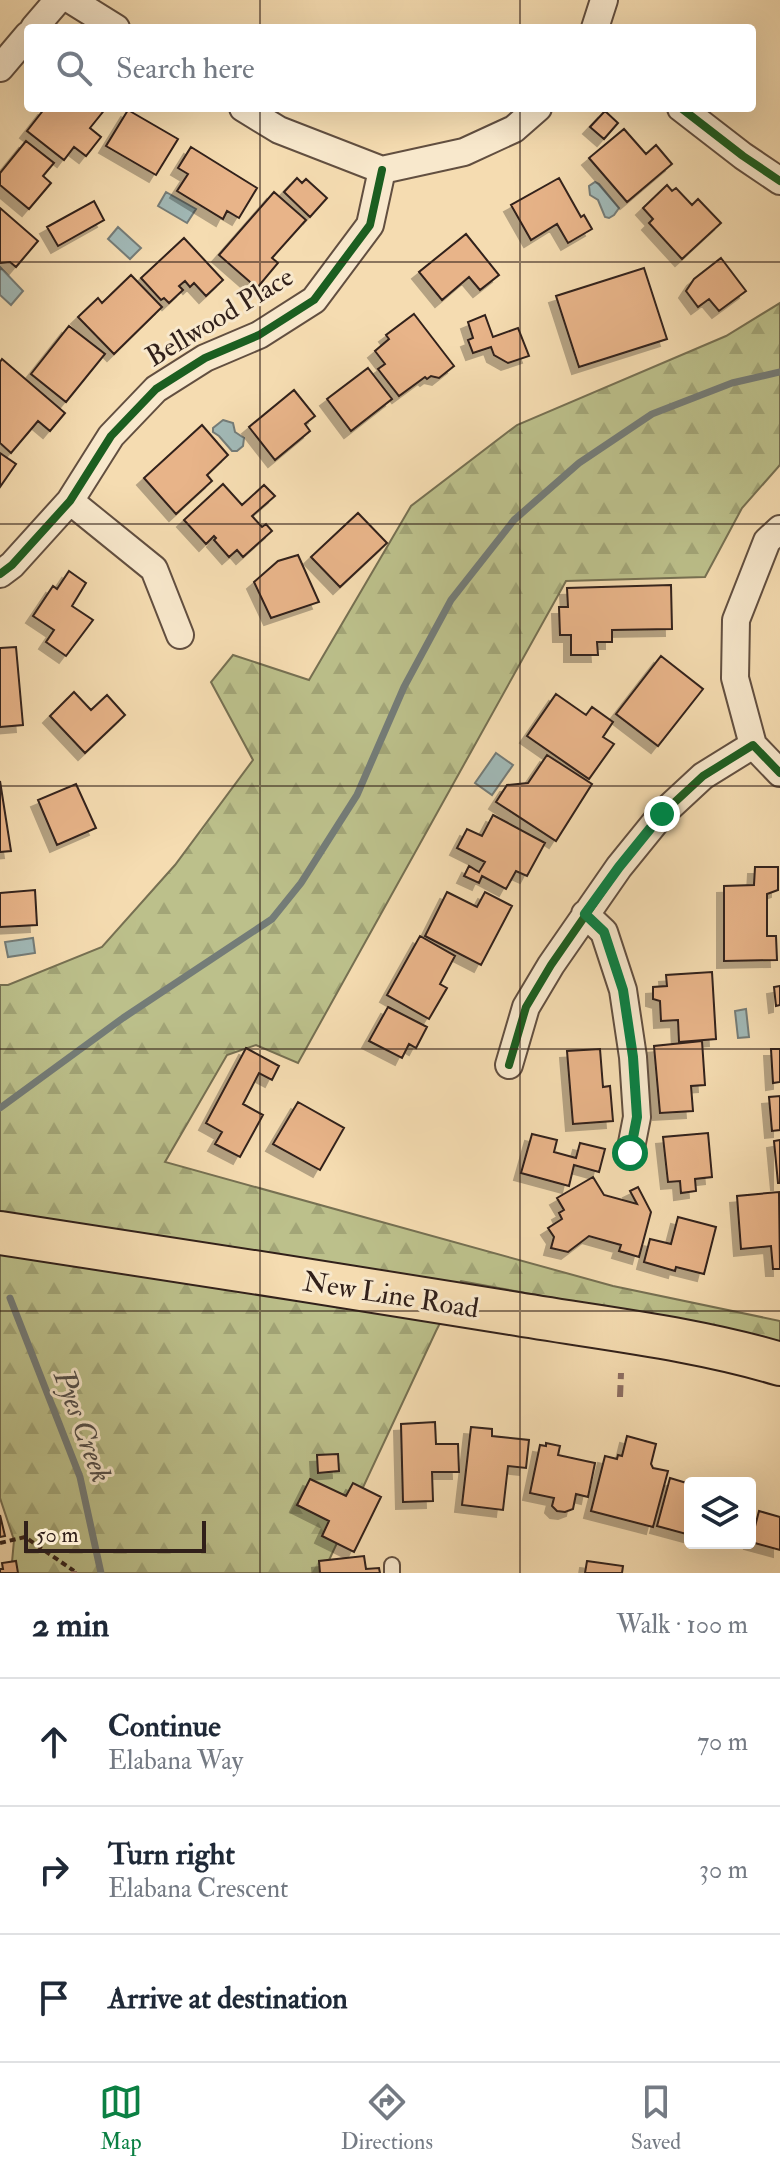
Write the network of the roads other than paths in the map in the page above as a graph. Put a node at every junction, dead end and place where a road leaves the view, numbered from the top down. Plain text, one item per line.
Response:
1 (58, 0) edge
2 (71, 0) edge
3 (604, 0) edge
4 (37, 24) edge
5 (110, 24) edge
6 (596, 24) edge
7 (24, 40) edge
8 (0, 68) edge
9 (250, 112) edge
10 (533, 112) edge
11 (686, 112) edge
12 (382, 170) junction
13 (780, 181) edge
14 (70, 501) junction
15 (780, 529) edge
16 (0, 574) edge
17 (180, 635) dead end
18 (753, 745) junction
19 (780, 773) edge
20 (585, 914) junction
21 (509, 1065) dead end
22 (630, 1153) dead end
23 (0, 1233) edge
24 (780, 1364) edge

1 - 4 street
2 - 5 street
3 - 6 street
7 - 8 street
9 - 12 street
10 - 12 street
11 - 13 street
12 - 14 street, Bellwood Place
14 - 16 street, Bellwood Place
14 - 17 street
15 - 18 street
18 - 19 street
18 - 20 street
20 - 21 street
20 - 22 street
23 - 24 main road, New Line Road

